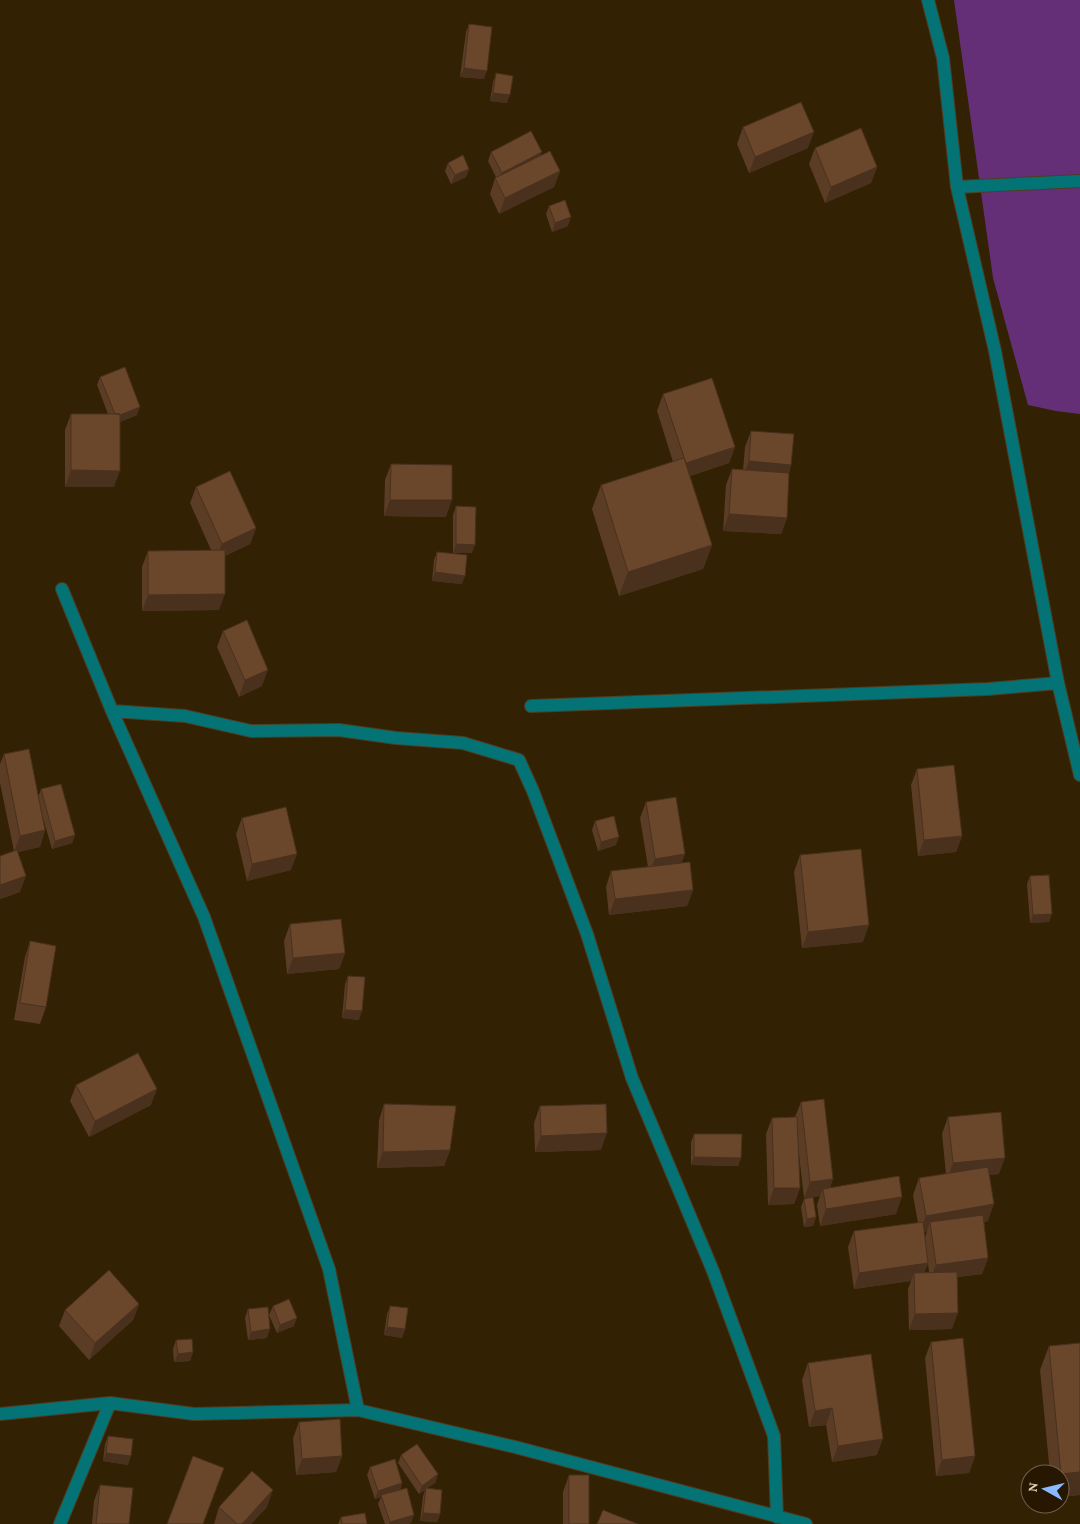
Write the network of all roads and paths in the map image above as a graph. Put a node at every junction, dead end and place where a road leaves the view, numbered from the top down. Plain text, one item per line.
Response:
1 (928, 0) edge
2 (1080, 181) edge
3 (957, 187) junction
4 (62, 589) dead end
5 (1058, 683) junction
6 (531, 706) dead end
7 (112, 711) junction
8 (1080, 775) edge
9 (110, 1403) junction
10 (358, 1410) junction
11 (0, 1414) edge
12 (777, 1517) junction
13 (60, 1524) edge
14 (806, 1524) edge

1 - 3 street
2 - 3 street
3 - 5 street
4 - 7 street
5 - 6 street
5 - 8 street
7 - 10 street
7 - 12 street
9 - 10 street
9 - 11 street
9 - 13 street
10 - 12 street
12 - 14 street

